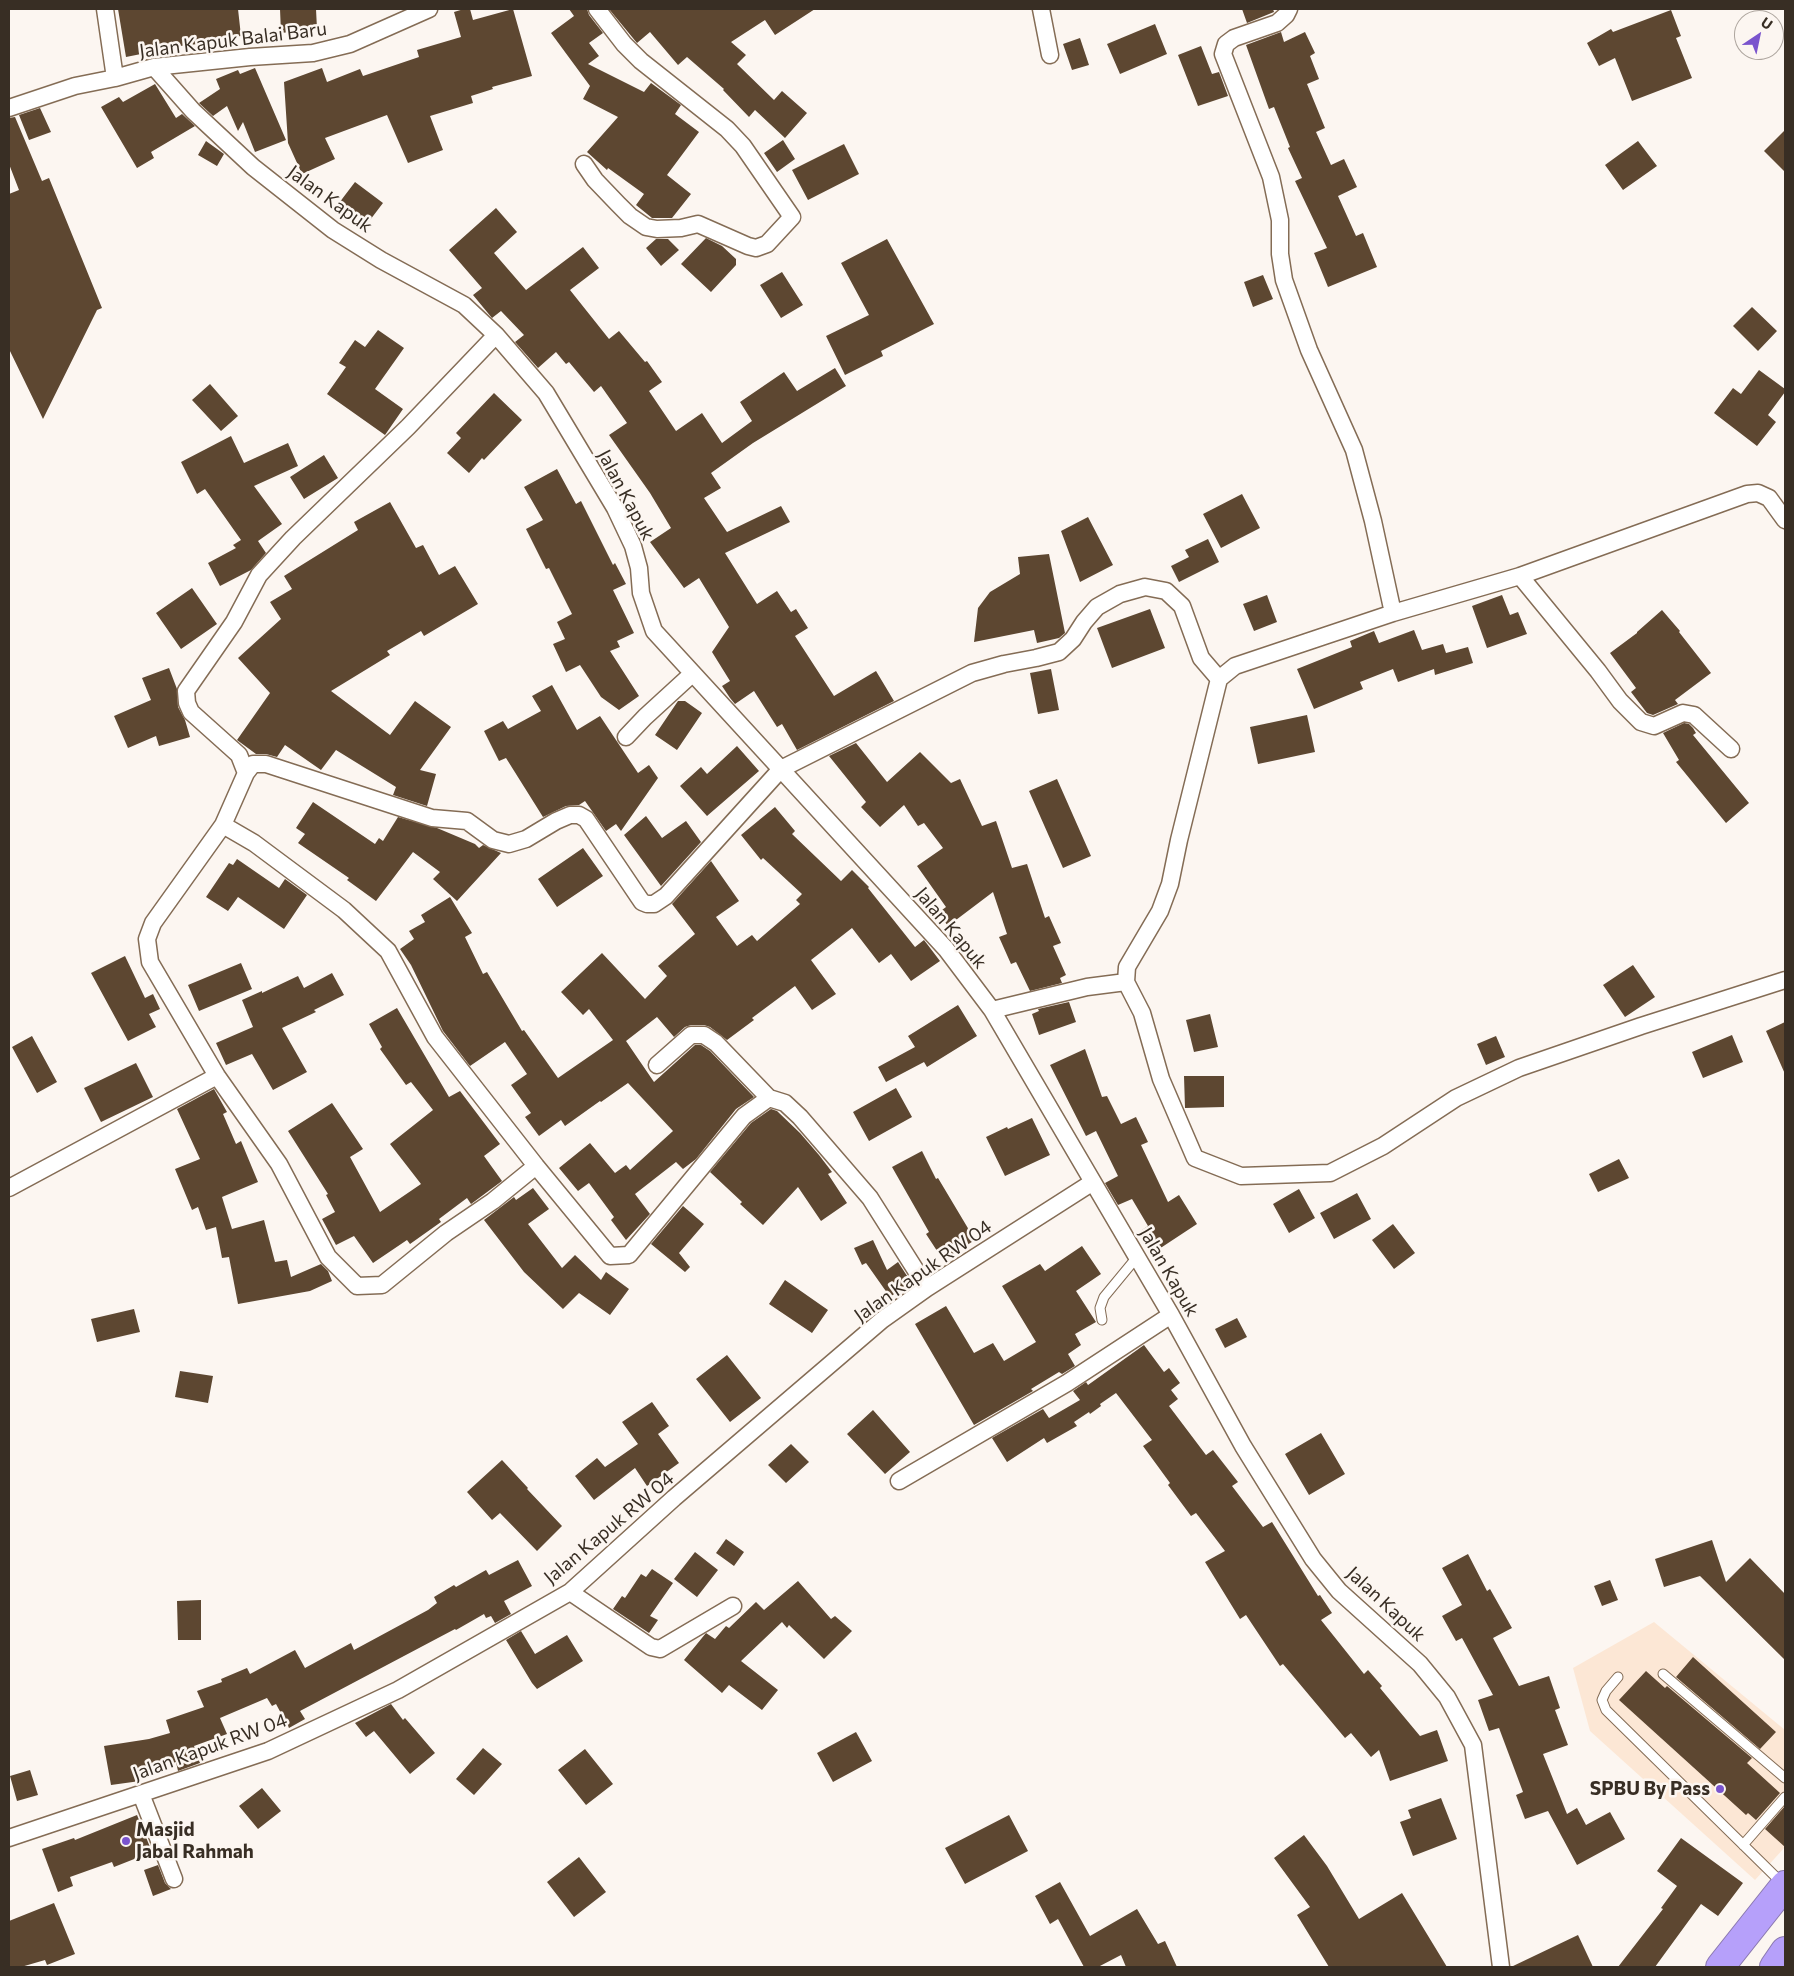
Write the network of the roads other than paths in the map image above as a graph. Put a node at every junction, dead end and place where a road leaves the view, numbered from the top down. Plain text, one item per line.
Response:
1 (105, 9) edge
2 (429, 9) edge
3 (597, 9) edge
4 (1041, 9) edge
5 (1289, 9) edge
6 (1050, 55) dead end
7 (154, 66) junction
8 (115, 78) junction
9 (9, 108) edge
10 (584, 164) dead end
11 (496, 336) junction
12 (1785, 520) edge
13 (1520, 576) junction
14 (1393, 613) junction
15 (692, 674) junction
16 (1220, 679) junction
17 (626, 737) dead end
18 (1731, 749) dead end
19 (781, 769) junction
20 (246, 773) junction
21 (223, 826) junction
22 (1785, 980) edge
23 (1126, 982) junction
24 (992, 1010) junction
25 (657, 1065) dead end
26 (217, 1076) junction
27 (769, 1098) junction
28 (536, 1166) junction
29 (1093, 1182) junction
30 (9, 1188) edge
31 (1137, 1257) junction
32 (927, 1288) junction
33 (1171, 1315) junction
34 (1102, 1320) dead end
35 (900, 1481) dead end
36 (570, 1592) junction
37 (733, 1606) dead end
38 (1663, 1674) dead end
39 (1618, 1677) dead end
40 (1785, 1778) edge
41 (140, 1794) junction
42 (1785, 1797) edge
43 (9, 1838) edge
44 (1742, 1845) junction
45 (174, 1879) dead end
46 (1785, 1885) edge
47 (1785, 1951) edge
48 (1502, 1967) edge
49 (1720, 1967) edge
50 (1774, 1967) edge

1 - 8 street
2 - 7 street, Jalan Kapuk Balai Baru
3 - 10 street
4 - 6 street
5 - 14 street
7 - 8 street, Jalan Kapuk Balai Baru
7 - 11 street, Jalan Kapuk
8 - 9 street, Jalan Kapuk Balai Baru
11 - 15 street, Jalan Kapuk
11 - 20 street
12 - 13 street
13 - 14 street
13 - 18 street
14 - 16 street
15 - 17 street
15 - 19 street, Jalan Kapuk
16 - 19 street
16 - 23 street
19 - 20 street
19 - 24 street, Jalan Kapuk
20 - 21 street
21 - 26 street
21 - 28 street
22 - 23 street
23 - 24 street
24 - 29 street, Jalan Kapuk
25 - 27 street
26 - 28 street
26 - 30 street
27 - 28 street
27 - 32 street
29 - 31 street, Jalan Kapuk
29 - 32 street, Jalan Kapuk RW 04
31 - 33 street, Jalan Kapuk
31 - 34 lane
32 - 36 street, Jalan Kapuk RW 04
33 - 35 street
33 - 48 street, Jalan Kapuk
36 - 37 street
36 - 41 street, Jalan Kapuk RW 04
38 - 40 lane
39 - 44 lane
41 - 43 street, Jalan Kapuk RW 04
41 - 45 street
42 - 44 lane
44 - 46 lane
46 - 49 highway
47 - 50 highway

